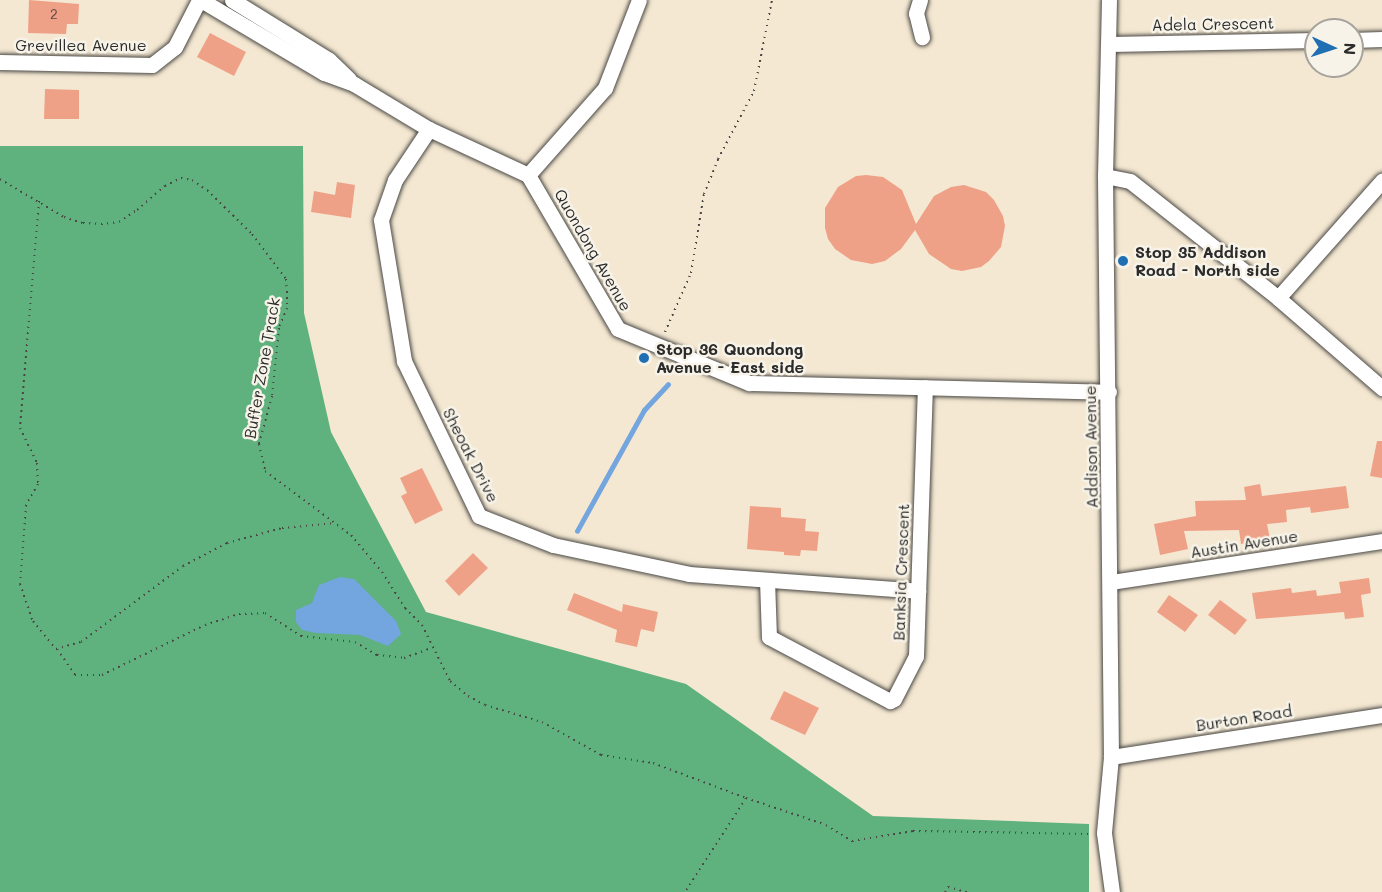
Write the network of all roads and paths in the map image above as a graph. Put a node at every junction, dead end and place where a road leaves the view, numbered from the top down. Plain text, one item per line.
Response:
1 (200, 0) edge
2 (232, 0) edge
3 (772, 0) edge
4 (920, 0) edge
5 (1109, 0) edge
6 (638, 1) edge
7 (922, 37) dead end
8 (1382, 39) edge
9 (1304, 40) edge
10 (1364, 40) edge
11 (1110, 44) junction
12 (0, 62) edge
13 (354, 84) junction
14 (429, 129) junction
15 (528, 175) junction
16 (1105, 176) junction
17 (0, 179) edge
18 (1382, 181) edge
19 (39, 201) junction
20 (1278, 298) junction
21 (659, 346) junction
22 (925, 387) junction
23 (1382, 388) edge
24 (1109, 392) junction
25 (336, 523) junction
26 (1382, 541) edge
27 (767, 580) junction
28 (1111, 582) junction
29 (918, 591) junction
30 (432, 648) junction
31 (56, 649) junction
32 (1382, 715) edge
33 (1111, 757) junction
34 (746, 798) junction
35 (1104, 833) junction
36 (685, 892) edge
37 (945, 892) edge
38 (967, 892) edge
39 (1112, 892) edge

1 - 12 street, Grevillea Avenue
1 - 13 street
2 - 13 street
3 - 21 path
4 - 7 street
5 - 11 street, Addison Avenue
6 - 15 street
8 - 10 street
9 - 11 street, Adela Crescent
11 - 16 street, Addison Avenue
13 - 14 street
14 - 15 street
14 - 27 street, Sheoak Drive
15 - 21 street, Quondong Avenue
16 - 20 street
16 - 24 street, Addison Avenue
17 - 19 path, Buffer Zone Track
18 - 20 street
19 - 25 path, Buffer Zone Track
19 - 31 path
20 - 23 street
21 - 22 street, Quondong Avenue
22 - 24 street, Quondong Avenue
22 - 29 street, Banksia Crescent
24 - 28 street, Addison Avenue
25 - 30 path, Buffer Zone Track
25 - 31 path
26 - 28 street, Austin Avenue
27 - 29 street, Sheoak Drive
27 - 29 street, Banksia Crescent
28 - 33 street, Addison Avenue
30 - 31 path
30 - 34 path, Buffer Zone Track
32 - 33 street, Burton Road
33 - 35 street, Addison Avenue
34 - 35 path, Buffer Zone Track
34 - 36 path
35 - 39 street, Addison Avenue
37 - 38 path

